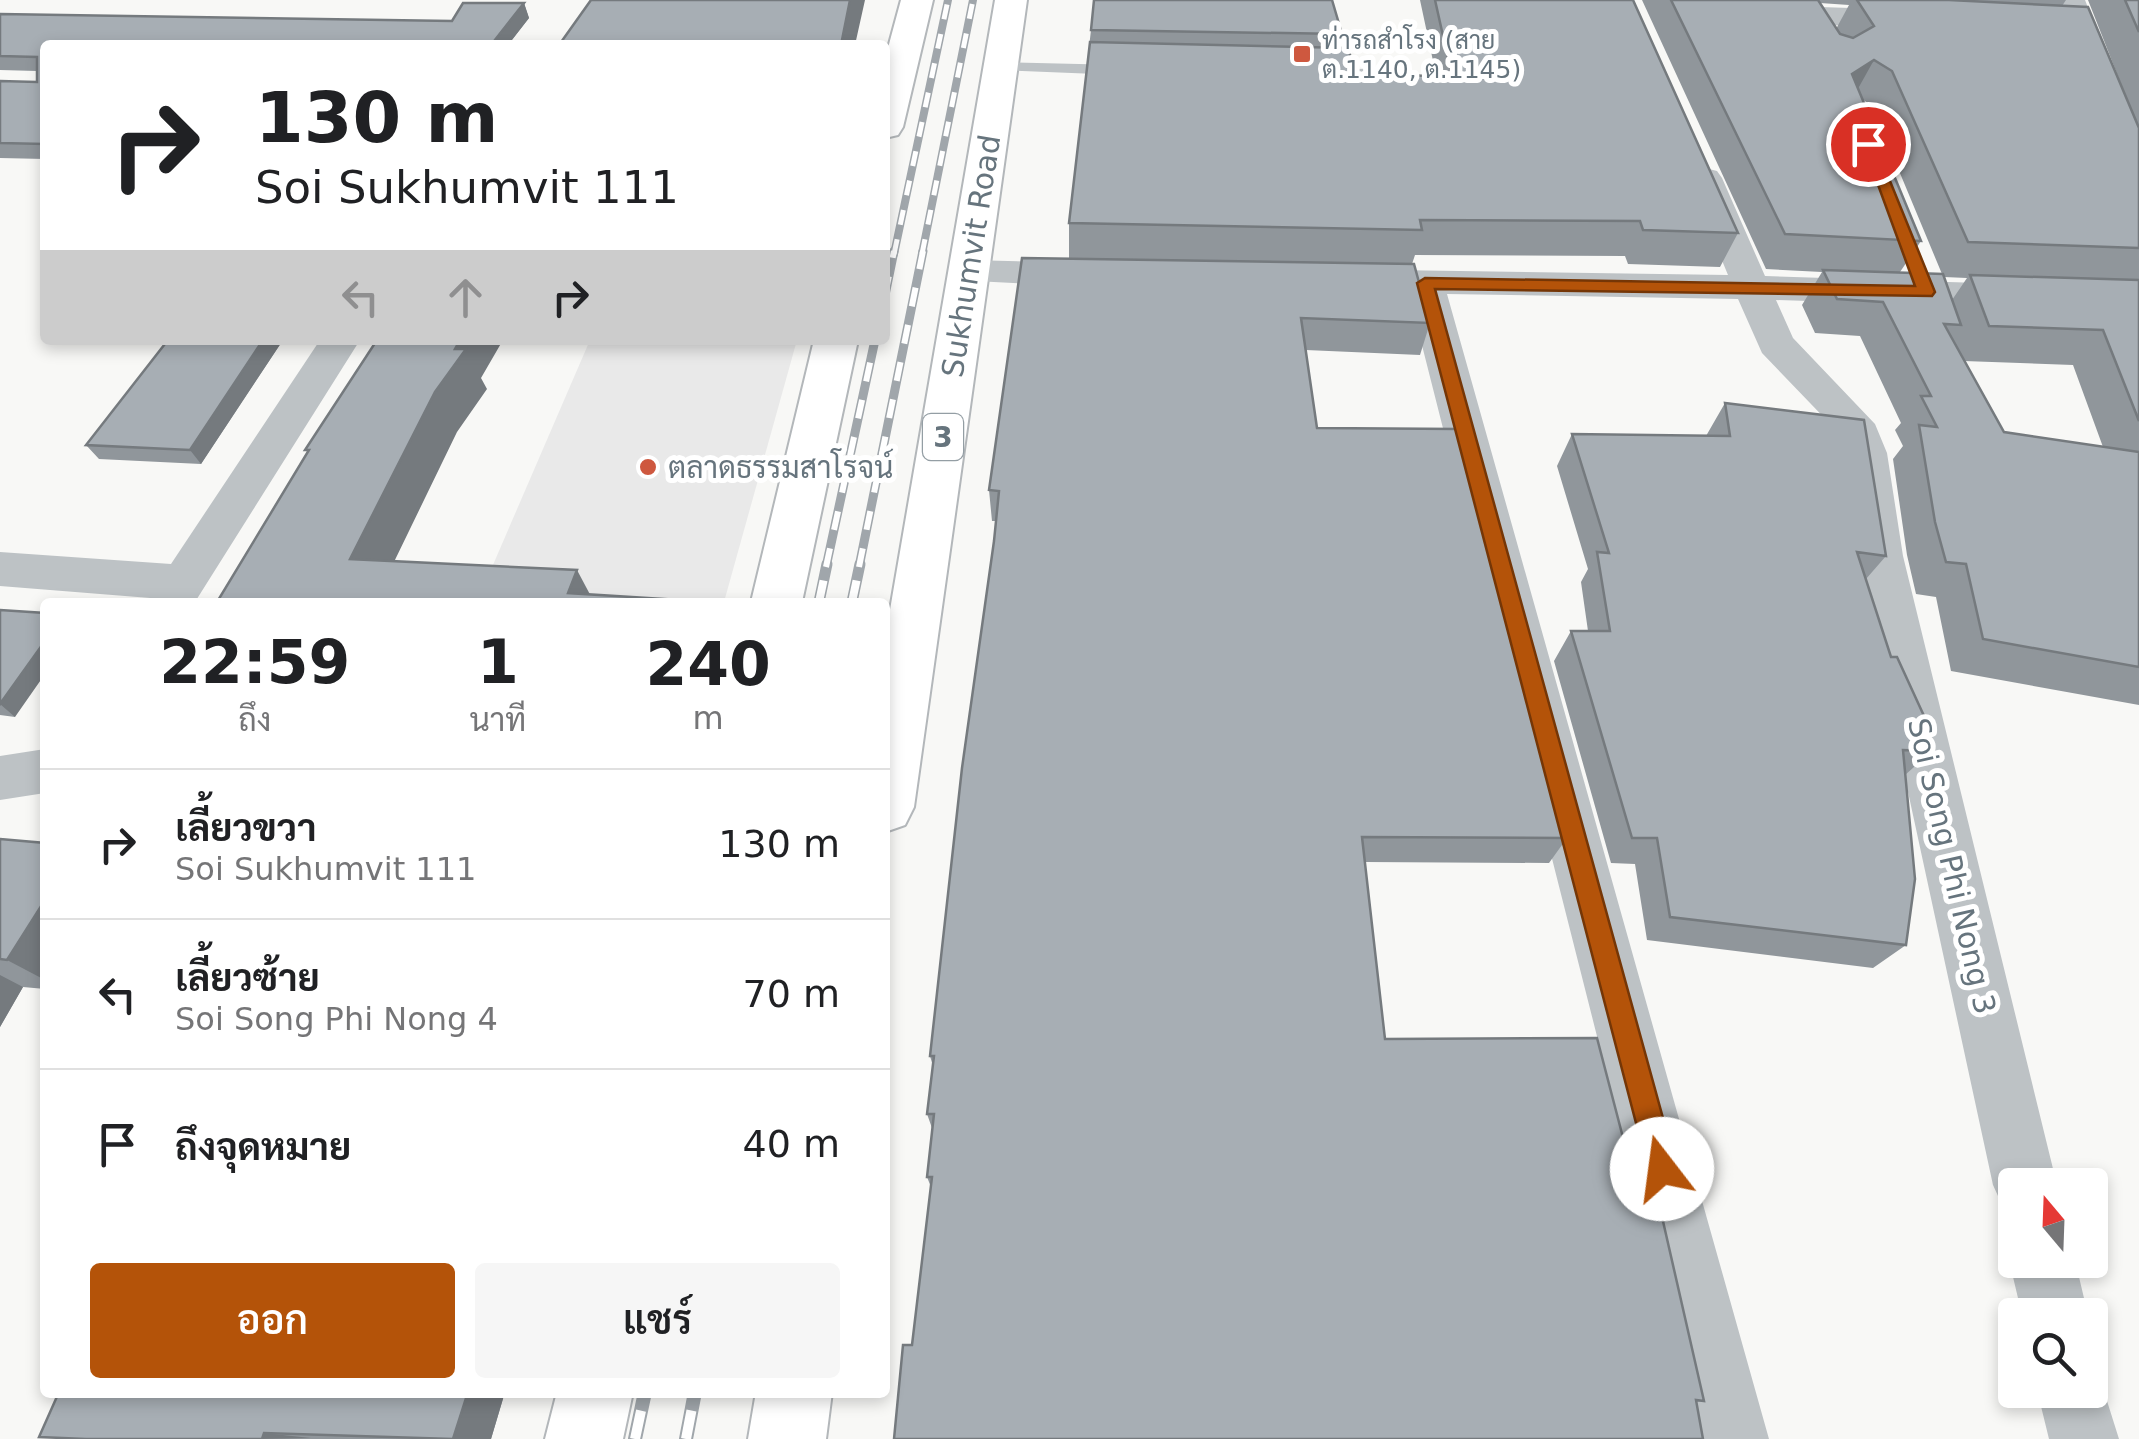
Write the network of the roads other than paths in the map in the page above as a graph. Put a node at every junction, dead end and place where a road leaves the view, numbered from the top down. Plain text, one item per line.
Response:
1 (917, 0) edge
2 (1011, 0) edge
3 (2076, 14) edge
4 (1946, 20) edge
5 (2043, 26) edge
6 (1836, 59) edge
7 (1001, 68) junction
8 (1138, 70) edge
9 (1294, 73) edge
10 (1412, 75) edge
11 (890, 99) edge
12 (2129, 125) edge
13 (1690, 144) edge
14 (2139, 184) edge
15 (1912, 255) edge
16 (968, 272) junction
17 (1127, 276) edge
18 (1366, 282) edge
19 (1425, 283) junction
20 (1754, 287) junction
21 (1929, 300) junction
22 (2139, 300) edge
23 (337, 345) edge
24 (835, 345) edge
25 (0, 569) edge
26 (177, 593) edge
27 (777, 598) edge
28 (40, 772) edge
29 (890, 776) edge
30 (0, 778) edge
31 (2021, 1168) edge
32 (594, 1398) edge
33 (793, 1398) edge
34 (2076, 1408) edge
35 (584, 1439) edge
36 (787, 1439) edge
37 (1734, 1439) edge
38 (2084, 1439) edge

1 - 11 highway
2 - 7 highway, Sukhumvit Road / 3
3 - 5 street
3 - 12 street
4 - 6 street
7 - 8 lane
7 - 16 highway, Sukhumvit Road / 3
9 - 10 lane
12 - 14 street
13 - 20 street, Soi Song Phi Nong 3
15 - 21 street
16 - 17 street
16 - 29 highway, Sukhumvit Road / 3
18 - 19 street
19 - 20 street
19 - 37 street
20 - 21 street
20 - 31 street, Soi Song Phi Nong 3
21 - 22 street
23 - 26 street
24 - 27 highway
25 - 26 street
28 - 30 street
32 - 35 highway
33 - 36 highway
34 - 38 street

